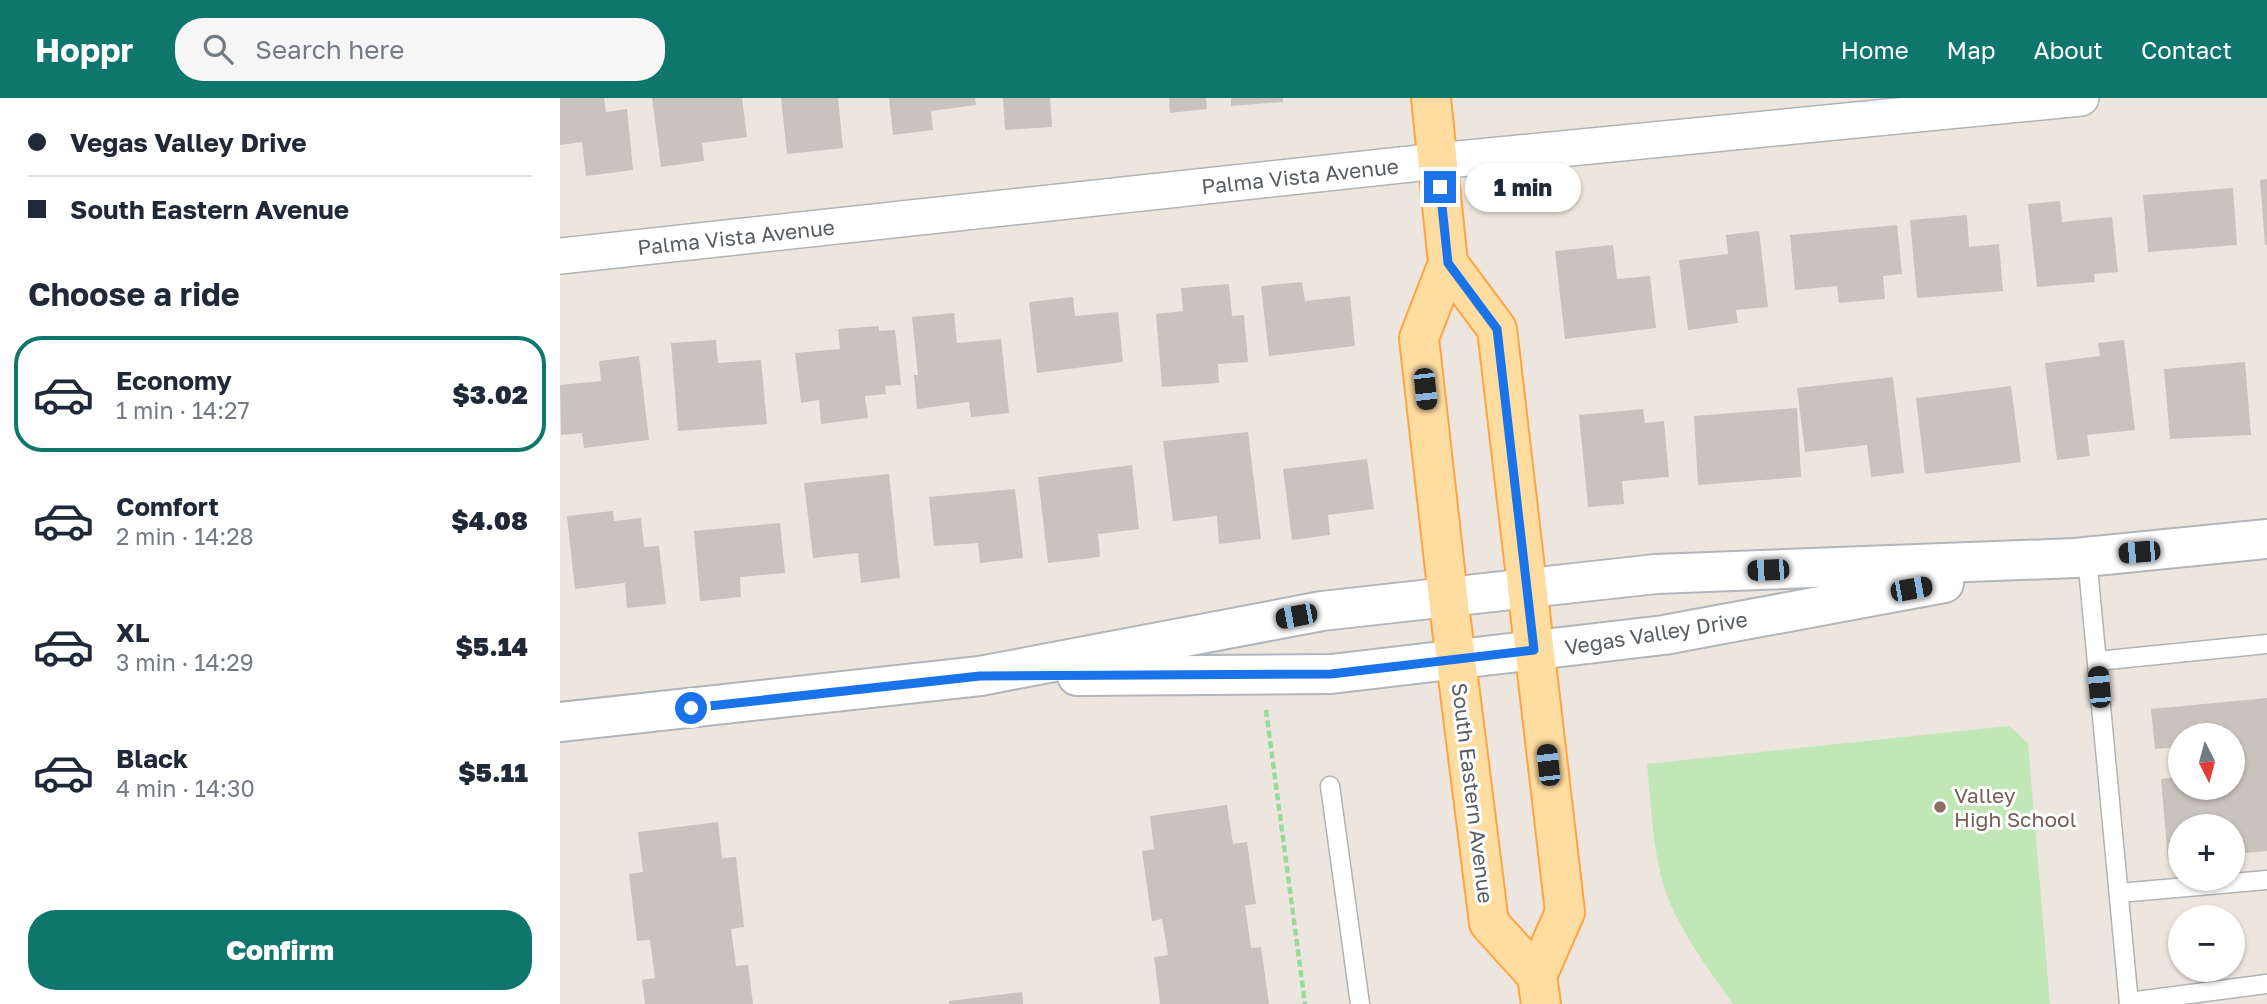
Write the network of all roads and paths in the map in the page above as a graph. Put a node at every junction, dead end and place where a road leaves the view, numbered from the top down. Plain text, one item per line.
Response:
1 (1431, 98) edge
2 (2081, 98) edge
3 (1438, 161) junction
4 (560, 256) edge
5 (1448, 263) junction
6 (2267, 539) edge
7 (2081, 557) junction
8 (1527, 589) junction
9 (1448, 597) junction
10 (2267, 644) edge
11 (1534, 650) junction
12 (1456, 660) junction
13 (2097, 661) junction
14 (980, 676) junction
15 (1265, 708) dead end
16 (560, 722) edge
17 (1330, 786) dead end
18 (2267, 880) edge
19 (2119, 893) junction
20 (2267, 984) edge
21 (1539, 990) edge
22 (2129, 1003) edge
23 (1305, 1004) edge
24 (1360, 1004) edge

1 - 3 main road, South Eastern Avenue
2 - 3 street, Palma Vista Avenue
3 - 4 street, Palma Vista Avenue
3 - 5 main road, South Eastern Avenue
5 - 8 main road, South Eastern Avenue
5 - 9 main road, South Eastern Avenue
6 - 7 street, Vegas Valley Drive
7 - 8 street, Vegas Valley Drive
7 - 11 street, Vegas Valley Drive
7 - 13 lane
8 - 9 street, Vegas Valley Drive
8 - 11 main road, South Eastern Avenue
9 - 12 main road, South Eastern Avenue
9 - 14 street, Vegas Valley Drive
10 - 13 lane
11 - 12 street, Vegas Valley Drive
11 - 21 main road, South Eastern Avenue
12 - 14 street, Vegas Valley Drive
12 - 21 main road, South Eastern Avenue
13 - 19 lane
14 - 16 street, Vegas Valley Drive
15 - 23 path
17 - 24 lane
18 - 19 lane
19 - 22 lane
20 - 22 lane

